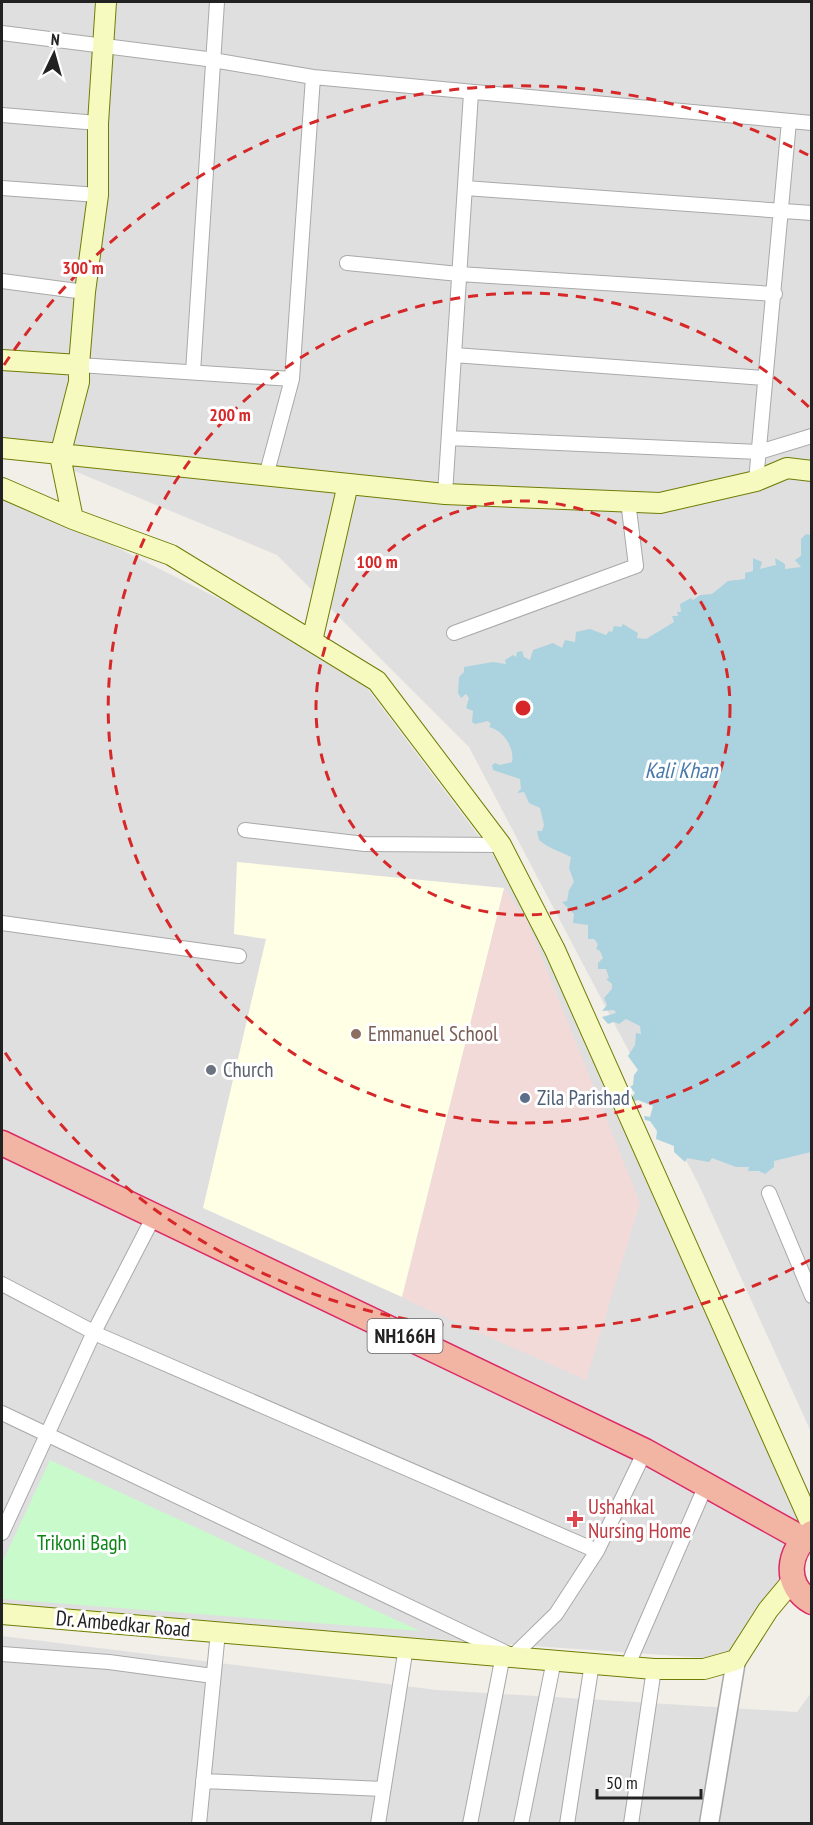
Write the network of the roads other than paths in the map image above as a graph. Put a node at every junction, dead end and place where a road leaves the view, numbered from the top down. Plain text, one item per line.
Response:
1 (106, 2) edge
2 (217, 2) edge
3 (2, 33) edge
4 (104, 46) junction
5 (214, 60) junction
6 (313, 77) junction
7 (471, 93) junction
8 (2, 115) edge
9 (789, 121) junction
10 (98, 123) junction
11 (812, 123) edge
12 (2, 188) edge
13 (465, 188) junction
14 (98, 195) junction
15 (782, 211) junction
16 (812, 213) edge
17 (347, 263) dead end
18 (459, 274) junction
19 (2, 281) edge
20 (85, 292) junction
21 (775, 294) junction
22 (454, 355) junction
23 (2, 360) edge
24 (79, 365) junction
25 (193, 372) junction
26 (765, 378) junction
27 (292, 379) junction
28 (812, 436) edge
29 (449, 438) junction
30 (2, 448) edge
31 (759, 452) junction
32 (60, 456) junction
33 (812, 471) edge
34 (266, 476) junction
35 (756, 481) junction
36 (348, 484) junction
37 (2, 488) edge
38 (445, 494) junction
39 (628, 501) junction
40 (73, 519) junction
41 (454, 633) dead end
42 (312, 641) junction
43 (245, 830) dead end
44 (501, 845) junction
45 (2, 923) edge
46 (239, 956) dead end
47 (2, 1143) edge
48 (769, 1193) dead end
49 (154, 1216) junction
50 (2, 1284) edge
51 (812, 1296) edge
52 (94, 1332) junction
53 (2, 1413) edge
54 (48, 1435) junction
55 (645, 1451) junction
56 (706, 1485) junction
57 (2, 1533) edge
58 (809, 1533) edge
59 (597, 1551) junction
60 (793, 1580) junction
61 (812, 1602) edge
62 (2, 1614) edge
63 (218, 1632) junction
64 (406, 1647) junction
65 (2, 1654) edge
66 (508, 1655) junction
67 (554, 1660) junction
68 (736, 1660) junction
69 (592, 1663) junction
70 (627, 1666) junction
71 (654, 1669) junction
72 (213, 1676) junction
73 (203, 1780) junction
74 (383, 1789) junction
75 (199, 1824) edge
76 (378, 1824) edge
77 (470, 1824) edge
78 (521, 1824) edge
79 (567, 1824) edge
80 (631, 1824) edge
81 (709, 1824) edge

1 - 4 main road
2 - 5 street
3 - 4 street
4 - 5 street
4 - 10 main road
5 - 6 street
5 - 25 street
6 - 7 street
6 - 27 street
7 - 9 street
7 - 13 street
8 - 10 street
9 - 11 street
9 - 15 street
10 - 14 main road
12 - 14 street
13 - 15 street
13 - 18 street
14 - 20 main road
15 - 16 street
15 - 21 street
17 - 18 street
18 - 21 street
18 - 22 street
19 - 20 street
20 - 24 main road
21 - 26 street
22 - 26 street
22 - 29 street
23 - 24 main road
24 - 25 street
24 - 32 main road
25 - 27 street
26 - 31 street
27 - 34 street
28 - 31 street
29 - 31 street
29 - 38 street
30 - 32 main road
31 - 35 street
32 - 34 main road
32 - 40 main road
33 - 35 main road
34 - 36 main road
35 - 39 main road
36 - 38 main road
36 - 42 main road
37 - 40 main road
38 - 39 main road
39 - 41 street
40 - 42 main road
42 - 44 main road
43 - 44 street
44 - 58 main road
45 - 46 street
47 - 49 highway, NH166H
48 - 51 street
49 - 52 street
49 - 55 highway, NH166H
50 - 52 street
52 - 54 street
52 - 59 street
53 - 54 street
54 - 57 street
54 - 66 street
55 - 56 highway, NH166H
55 - 59 street
56 - 58 highway, NH166H
56 - 70 street
58 - 60 highway
59 - 66 street
60 - 61 highway
60 - 68 main road
62 - 63 main road, Dr. Ambedkar Road
63 - 64 main road, Dr. Ambedkar Road
63 - 72 street
64 - 66 main road, Dr. Ambedkar Road
64 - 74 street
65 - 72 street
66 - 67 main road, Dr. Ambedkar Road
66 - 77 street
67 - 69 main road, Dr. Ambedkar Road
67 - 78 street
68 - 71 main road, Dr. Ambedkar Road
68 - 81 street
69 - 70 main road, Dr. Ambedkar Road
69 - 79 street
70 - 71 main road, Dr. Ambedkar Road
71 - 80 street
72 - 73 street
73 - 74 street
73 - 75 street
74 - 76 street

